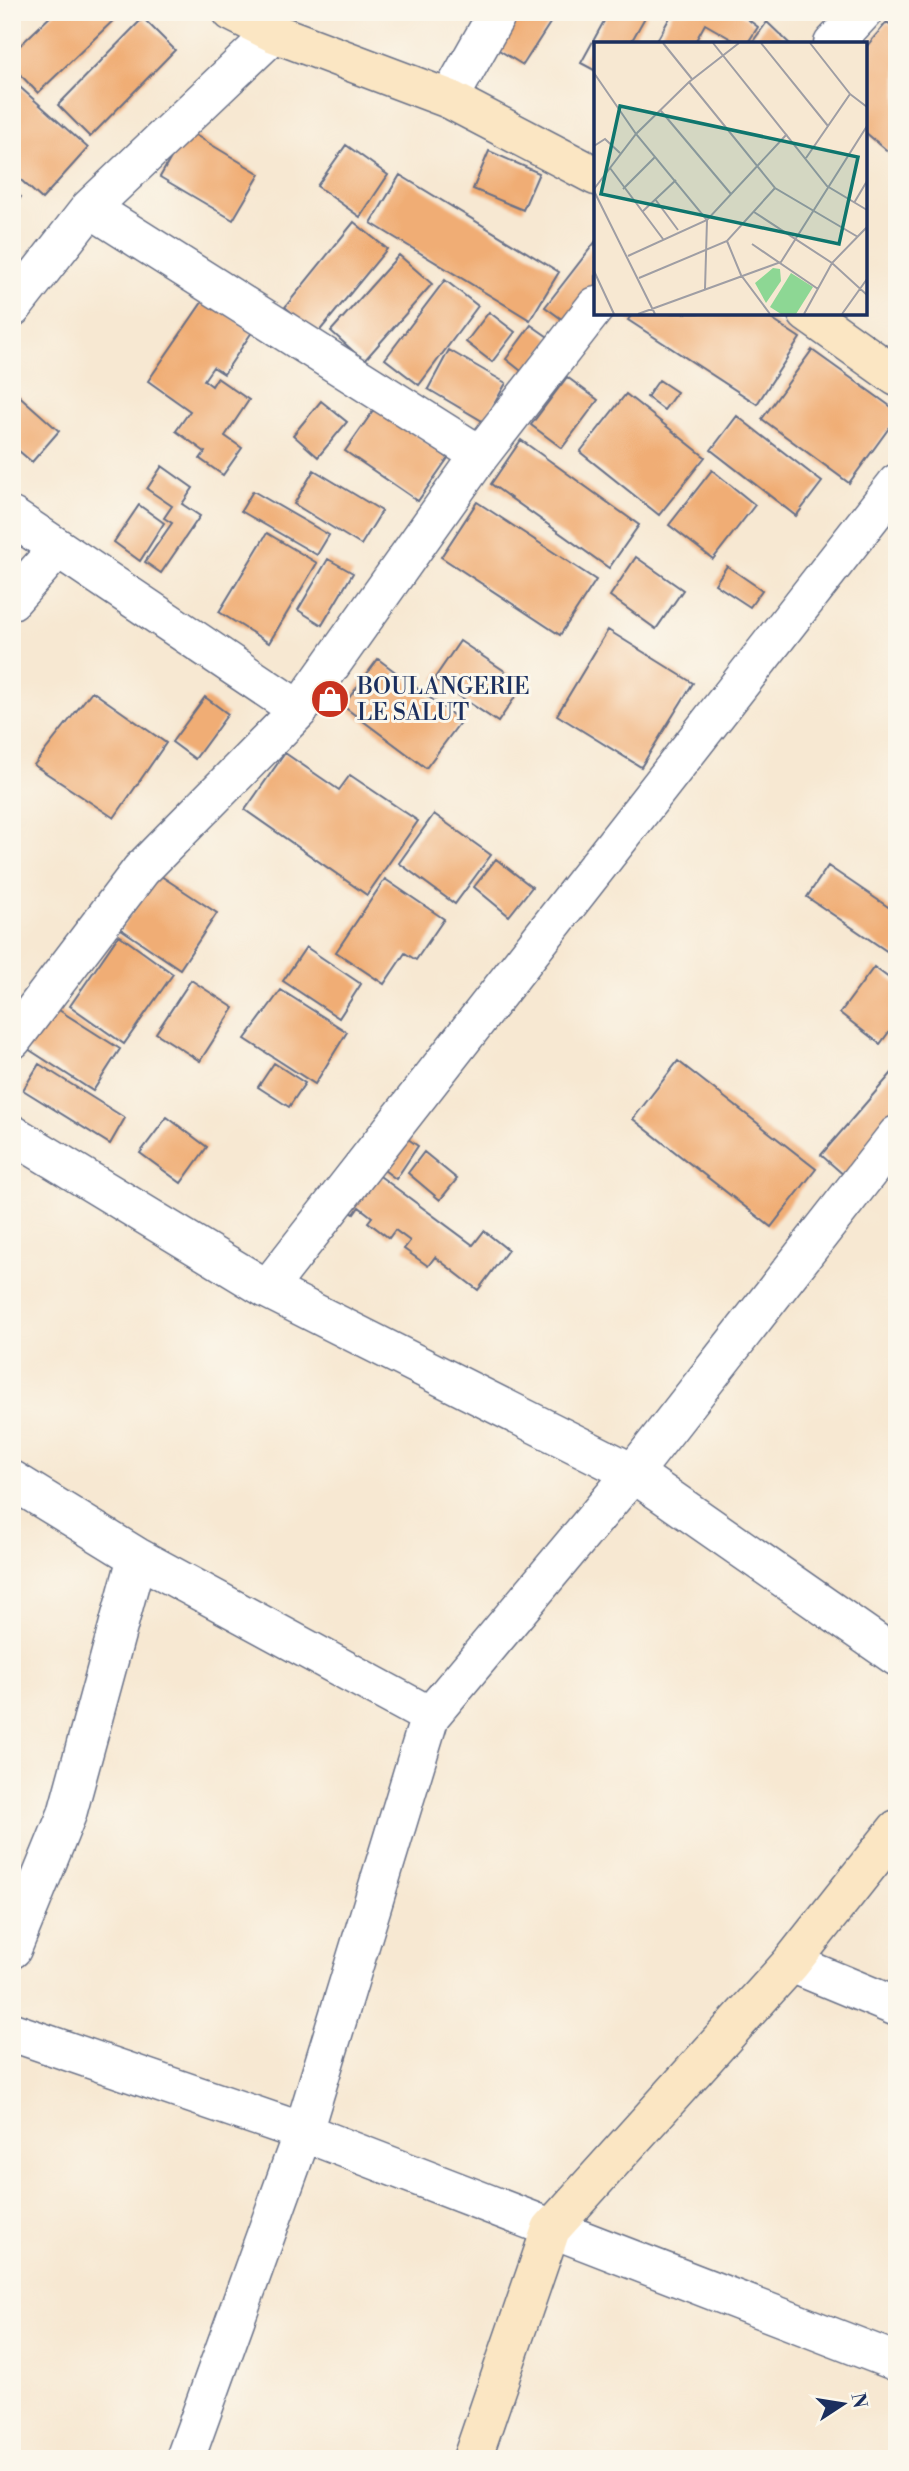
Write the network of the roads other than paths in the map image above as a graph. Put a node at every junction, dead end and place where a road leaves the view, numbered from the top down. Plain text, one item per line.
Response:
1 (232, 12) edge
2 (498, 12) edge
3 (863, 12) edge
4 (274, 33) junction
5 (834, 42) edge
6 (449, 99) junction
7 (594, 175) edge
8 (90, 208) junction
9 (12, 308) edge
10 (594, 309) edge
11 (810, 315) edge
12 (897, 377) edge
13 (480, 455) junction
14 (897, 483) edge
15 (12, 517) edge
16 (58, 548) junction
17 (12, 600) edge
18 (299, 710) junction
19 (12, 1040) edge
20 (12, 1134) edge
21 (897, 1135) edge
22 (267, 1289) junction
23 (633, 1473) junction
24 (12, 1480) edge
25 (137, 1557) junction
26 (897, 1657) edge
27 (430, 1716) junction
28 (897, 1829) edge
29 (12, 1949) edge
30 (790, 1963) junction
31 (897, 2007) edge
32 (12, 2032) edge
33 (303, 2132) junction
34 (551, 2229) junction
35 (897, 2362) edge
36 (185, 2459) edge
37 (472, 2459) edge

1 - 4 street
2 - 6 street
3 - 5 street
4 - 6 street
4 - 8 street
6 - 7 street
8 - 9 street
8 - 13 street
10 - 13 street
11 - 12 street
13 - 18 street
14 - 22 street
15 - 16 street
16 - 17 street
16 - 18 street
18 - 19 street
20 - 22 street
21 - 23 street
22 - 23 street
23 - 26 street
23 - 27 street
24 - 25 street
25 - 27 street
25 - 29 street
27 - 33 street
28 - 30 street
30 - 31 street
30 - 34 street
32 - 33 street
33 - 34 street
33 - 36 street
34 - 35 street
34 - 37 street

